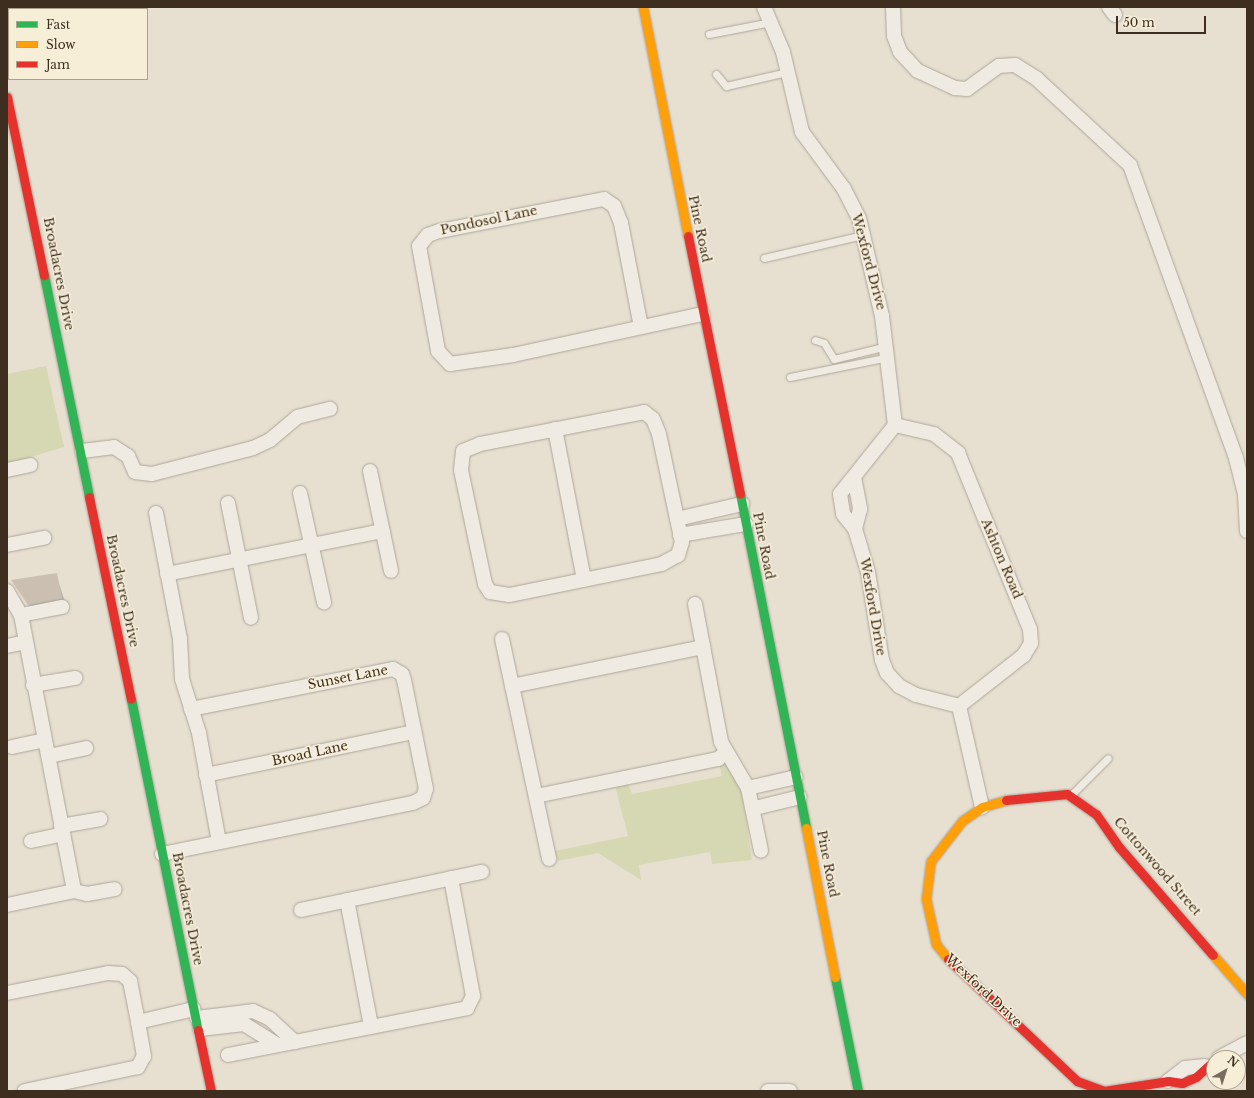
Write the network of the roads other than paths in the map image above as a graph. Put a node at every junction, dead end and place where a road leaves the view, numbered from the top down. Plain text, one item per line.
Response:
1 (643, 7) edge
2 (764, 7) edge
3 (893, 7) edge
4 (772, 22) junction
5 (709, 34) dead end
6 (787, 72) junction
7 (716, 74) dead end
8 (7, 97) edge
9 (863, 235) junction
10 (764, 258) dead end
11 (703, 314) junction
12 (641, 327) junction
13 (815, 340) dead end
14 (888, 352) junction
15 (790, 377) dead end
16 (330, 409) dead end
17 (895, 425) junction
18 (555, 429) junction
19 (82, 451) junction
20 (30, 465) dead end
21 (7, 470) edge
22 (370, 471) dead end
23 (300, 493) dead end
24 (228, 503) dead end
25 (742, 504) junction
26 (156, 513) dead end
27 (677, 519) junction
28 (746, 524) junction
29 (383, 531) junction
30 (1247, 531) edge
31 (680, 535) junction
32 (44, 538) dead end
33 (7, 545) edge
34 (312, 546) junction
35 (240, 561) junction
36 (390, 571) dead end
37 (167, 574) junction
38 (584, 579) junction
39 (7, 591) edge
40 (324, 602) dead end
41 (695, 604) dead end
42 (62, 607) dead end
43 (21, 615) junction
44 (251, 618) dead end
45 (502, 639) dead end
46 (26, 642) junction
47 (7, 646) edge
48 (704, 647) junction
49 (74, 678) dead end
50 (33, 685) junction
51 (512, 686) junction
52 (959, 706) junction
53 (191, 709) junction
54 (414, 732) junction
55 (44, 740) junction
56 (12, 747) dead end
57 (86, 748) dead end
58 (726, 752) junction
59 (48, 756) junction
60 (1108, 758) dead end
61 (206, 775) junction
62 (796, 777) junction
63 (748, 788) junction
64 (1071, 795) junction
65 (536, 796) junction
66 (800, 797) junction
67 (982, 807) junction
68 (755, 808) junction
69 (100, 819) dead end
70 (62, 830) junction
71 (31, 841) dead end
72 (219, 842) junction
73 (761, 851) dead end
74 (162, 854) junction
75 (549, 859) dead end
76 (482, 872) dead end
77 (451, 878) junction
78 (115, 890) dead end
79 (74, 891) junction
80 (347, 900) junction
81 (7, 905) edge
82 (301, 910) dead end
83 (7, 993) edge
84 (1247, 994) edge
85 (197, 1019) junction
86 (138, 1022) junction
87 (370, 1026) junction
88 (295, 1042) junction
89 (1247, 1043) edge
90 (277, 1045) junction
91 (1234, 1050) edge
92 (228, 1055) dead end
93 (1206, 1064) edge
94 (1168, 1081) joint
95 (25, 1091) edge
96 (211, 1091) edge
97 (768, 1091) edge
98 (790, 1091) edge
99 (858, 1091) edge

1 - 11 street, Pine Road
2 - 4 street, Wexford Drive
3 - 30 street
4 - 5 lane
4 - 6 street, Wexford Drive
6 - 7 lane
6 - 9 street, Wexford Drive
8 - 19 street, Broadacres Drive
9 - 10 lane
9 - 14 street, Wexford Drive
11 - 12 street, Pondosol Lane
11 - 25 street, Pine Road
12 - 12 street, Pondosol Lane
13 - 14 lane
14 - 15 lane
14 - 17 street, Wexford Drive
16 - 19 street
17 - 52 street, Wexford Drive
17 - 52 street, Ashton Road
18 - 27 street
18 - 38 street
18 - 38 street
19 - 74 street, Broadacres Drive
20 - 21 street
22 - 29 street
23 - 34 street
24 - 35 street
25 - 27 street
25 - 28 street, Pine Road
26 - 37 street
27 - 31 street
28 - 31 street
28 - 62 street, Pine Road
29 - 34 street
29 - 36 street
31 - 38 street
32 - 33 street
34 - 35 street
34 - 40 street
35 - 37 street
35 - 44 street
37 - 53 street
39 - 43 street
41 - 48 street
42 - 43 street
43 - 46 street
45 - 51 street
46 - 47 street
46 - 50 street
48 - 51 street
48 - 58 street
49 - 50 street
50 - 55 street
51 - 65 street
52 - 67 street
53 - 54 street, Sunset Lane
53 - 61 street
54 - 61 street, Broad Lane
54 - 72 street, Sunset Lane
55 - 56 street
55 - 59 street
57 - 59 street
58 - 63 street
58 - 65 street
59 - 70 street
60 - 64 lane
61 - 72 street
62 - 63 street
62 - 66 street, Pine Road
63 - 68 street
64 - 67 street
64 - 84 street, Cottonwood Street
65 - 75 street
66 - 68 street
66 - 99 street, Pine Road
67 - 94 street, Wexford Drive
68 - 73 street
69 - 70 street
70 - 71 street
70 - 79 street
72 - 74 street, Sunset Lane
74 - 85 street, Broadacres Drive
76 - 77 street
77 - 80 street
77 - 87 street
78 - 79 street
79 - 81 street
80 - 82 street
80 - 87 street
83 - 86 street
85 - 86 street
85 - 88 street
85 - 90 street
85 - 96 street, Broadacres Drive
86 - 95 street
87 - 88 street
88 - 90 street
89 - 91 street
90 - 92 street
93 - 94 street, Wexford Drive
97 - 98 street

